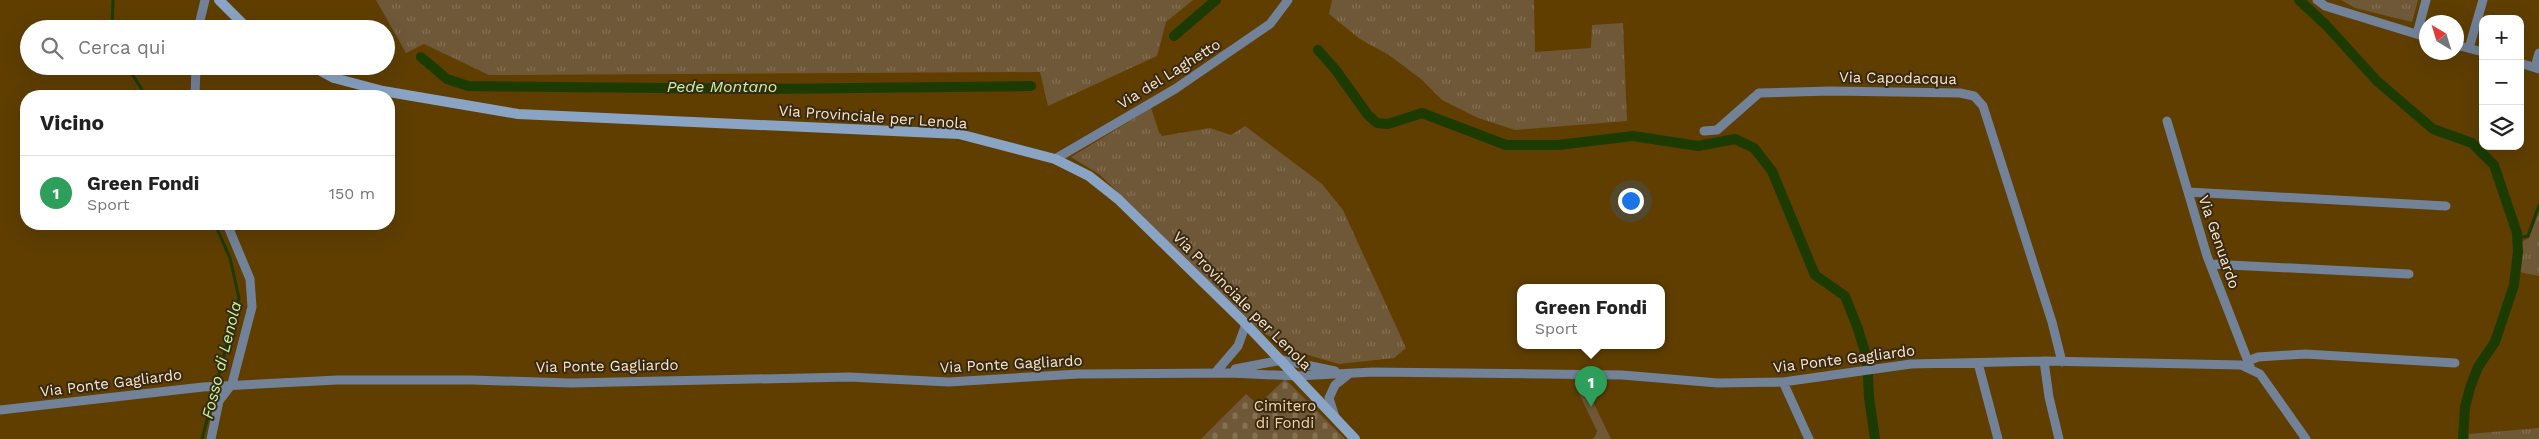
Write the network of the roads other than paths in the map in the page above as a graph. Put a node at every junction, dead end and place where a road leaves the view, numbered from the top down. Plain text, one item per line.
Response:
1 (205, 0) edge
2 (219, 0) edge
3 (1288, 0) edge
4 (2317, 0) edge
5 (2426, 0) edge
6 (2483, 0) edge
7 (200, 20) edge
8 (239, 20) edge
9 (2417, 34) joint
10 (2464, 47) edge
11 (2469, 48) junction
12 (2479, 51) edge
13 (2539, 53) edge
14 (2524, 64) edge
15 (2537, 68) edge
16 (196, 75) edge
17 (328, 75) edge
18 (195, 90) edge
19 (379, 90) edge
20 (395, 93) edge
21 (2167, 121) dead end
22 (1704, 131) dead end
23 (1056, 158) junction
24 (2188, 192) junction
25 (2446, 206) dead end
26 (230, 230) edge
27 (2210, 264) junction
28 (2409, 274) dead end
29 (1246, 324) junction
30 (1282, 360) junction
31 (2044, 361) junction
32 (1978, 362) junction
33 (2062, 362) junction
34 (2455, 363) dead end
35 (2249, 365) junction
36 (1215, 373) junction
37 (1350, 374) junction
38 (1297, 376) junction
39 (1783, 382) junction
40 (232, 384) junction
41 (0, 410) edge
42 (1335, 417) junction
43 (211, 439) edge
44 (1355, 439) edge
45 (1809, 439) edge
46 (1998, 439) edge
47 (2059, 439) edge
48 (2306, 439) edge

1 - 7 street
2 - 8 main road
3 - 23 street, Via del Laghetto
4 - 9 street
5 - 9 street
6 - 11 street
10 - 11 street
11 - 12 street
13 - 15 street
14 - 15 street
16 - 18 street
17 - 19 main road, Via Provinciale per Lenola
20 - 23 main road, Via Provinciale per Lenola
21 - 24 street, Via Genuardo
22 - 33 street, Via Capodacqua
23 - 29 main road, Via Provinciale per Lenola
24 - 25 street
24 - 27 street, Via Genuardo
26 - 40 street
27 - 28 street
27 - 35 street, Via Genuardo
29 - 30 main road, Via Provinciale per Lenola
29 - 36 street
30 - 36 street, Via Ponte Gagliardo
30 - 37 street, Via Ponte Gagliardo
30 - 38 main road, Via Provinciale per Lenola
31 - 32 street, Via Ponte Gagliardo
31 - 33 street, Via Ponte Gagliardo
31 - 47 street
32 - 39 street, Via Ponte Gagliardo
32 - 46 street
33 - 35 street, Via Ponte Gagliardo
34 - 35 street
35 - 48 street
36 - 38 street, Via Ponte Gagliardo
36 - 40 street, Via Ponte Gagliardo
37 - 38 street, Via Ponte Gagliardo
37 - 39 street, Via Ponte Gagliardo
37 - 42 street
38 - 42 main road, Via Provinciale per Lenola
39 - 45 street
40 - 41 street, Via Ponte Gagliardo
40 - 43 street
42 - 44 main road, Via Provinciale per Lenola

